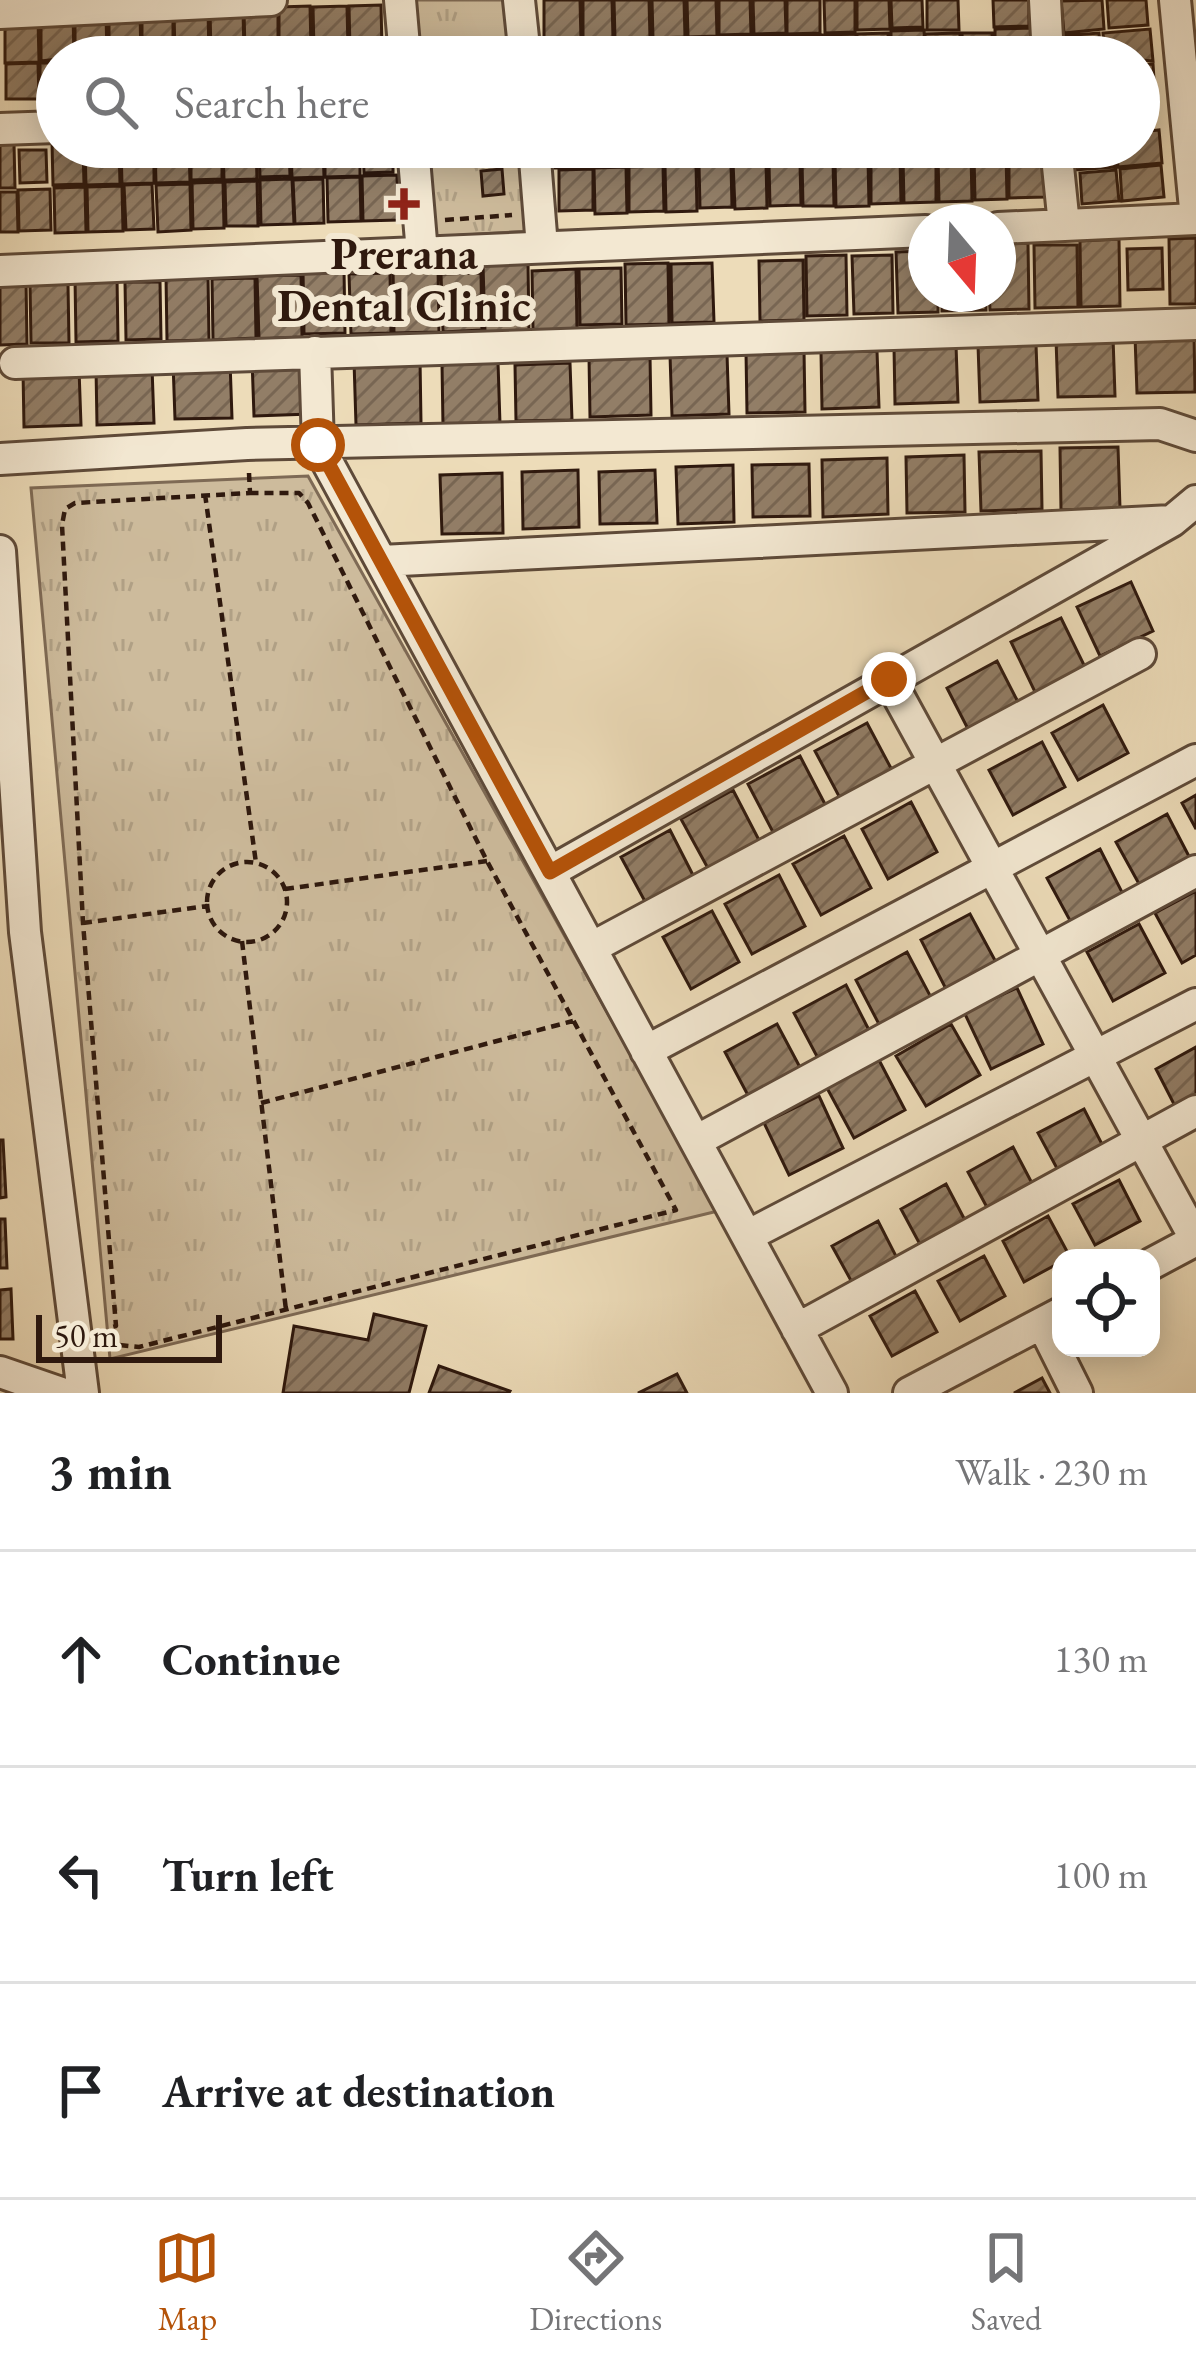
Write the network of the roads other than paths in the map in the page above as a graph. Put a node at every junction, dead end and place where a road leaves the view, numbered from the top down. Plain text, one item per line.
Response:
1 (271, 0) edge
2 (400, 0) edge
3 (518, 0) edge
4 (1045, 0) edge
5 (1175, 0) edge
6 (0, 13) edge
7 (411, 36) edge
8 (517, 36) edge
9 (1047, 36) edge
10 (36, 128) edge
11 (0, 129) edge
12 (415, 168) edge
13 (536, 168) edge
14 (1058, 168) edge
15 (1196, 219) edge
16 (1064, 225) junction
17 (1016, 227) edge
18 (908, 232) edge
19 (542, 248) junction
20 (422, 253) junction
21 (0, 271) edge
22 (1196, 324) edge
23 (315, 352) junction
24 (15, 363) dead end
25 (1196, 436) edge
26 (318, 445) junction
27 (0, 459) edge
28 (1184, 511) edge
29 (0, 550) edge
30 (381, 561) junction
31 (1140, 654) dead end
32 (889, 679) junction
33 (1196, 760) edge
34 (936, 763) junction
35 (992, 870) junction
36 (1196, 871) edge
37 (550, 872) junction
38 (591, 948) junction
39 (1038, 959) junction
40 (1196, 1004) edge
41 (646, 1051) junction
42 (1095, 1058) junction
43 (1196, 1111) edge
44 (1141, 1141) junction
45 (696, 1142) junction
46 (747, 1236) junction
47 (1196, 1240) edge
48 (1160, 1259) edge
49 (1051, 1318) edge
50 (797, 1329) junction
51 (0, 1372) edge
52 (61, 1393) edge
53 (83, 1393) edge
54 (832, 1393) edge
55 (909, 1393) edge
56 (1077, 1393) edge

1 - 6 street
2 - 7 street
3 - 8 street
4 - 9 street
5 - 15 street
10 - 11 street
12 - 20 street
13 - 19 street
14 - 16 street
15 - 16 street
16 - 17 street
18 - 19 street
19 - 20 street
20 - 21 street
22 - 23 street
23 - 24 street
23 - 26 street
25 - 26 street
26 - 27 street
26 - 30 street
28 - 30 street
28 - 32 street
29 - 53 street
30 - 37 street
31 - 34 street
32 - 34 street
32 - 37 street
33 - 35 street
34 - 35 street
34 - 38 street
35 - 39 street
35 - 41 street
36 - 39 street
37 - 38 street
38 - 41 street
39 - 42 street
39 - 45 street
40 - 42 street
41 - 45 street
42 - 44 street
42 - 46 street
43 - 44 street
44 - 47 street
44 - 50 street
45 - 46 street
46 - 50 street
47 - 48 street
49 - 55 street
49 - 56 street
50 - 54 street
51 - 52 street

